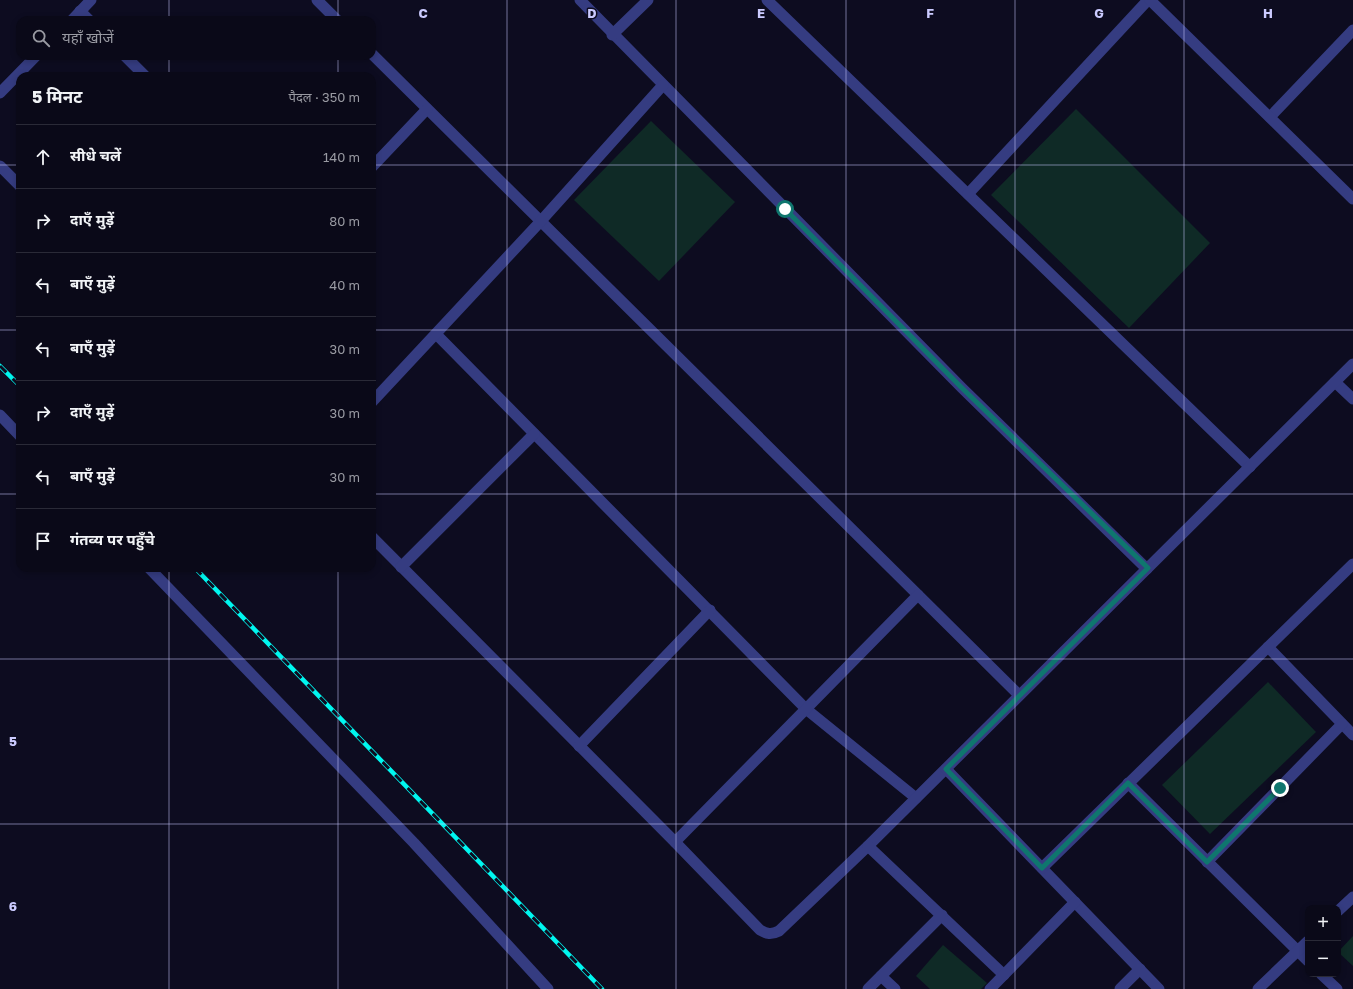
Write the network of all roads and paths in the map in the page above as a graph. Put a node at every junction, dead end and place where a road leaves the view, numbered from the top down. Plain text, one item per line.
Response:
1 (91, 0) edge
2 (317, 0) edge
3 (580, 0) edge
4 (648, 0) edge
5 (767, 0) edge
6 (1149, 0) edge
7 (80, 11) junction
8 (76, 16) edge
9 (85, 16) edge
10 (333, 16) edge
11 (1353, 30) edge
12 (612, 34) junction
13 (376, 58) edge
14 (32, 60) edge
15 (129, 60) edge
16 (20, 72) edge
17 (141, 72) edge
18 (16, 77) edge
19 (663, 85) junction
20 (0, 93) edge
21 (427, 109) junction
22 (1270, 117) junction
23 (376, 163) edge
24 (0, 166) edge
25 (16, 182) edge
26 (968, 194) junction
27 (1353, 199) edge
28 (540, 222) junction
29 (436, 334) junction
30 (1353, 364) edge
31 (1335, 382) junction
32 (376, 398) edge
33 (1353, 399) edge
34 (0, 416) edge
35 (16, 432) edge
36 (534, 434) junction
37 (1250, 467) junction
38 (376, 542) edge
39 (1353, 564) edge
40 (401, 566) junction
41 (1148, 568) junction
42 (154, 572) edge
43 (918, 595) junction
44 (710, 610) junction
45 (1268, 647) junction
46 (1019, 696) junction
47 (806, 709) junction
48 (1342, 724) junction
49 (1353, 735) edge
50 (579, 746) junction
51 (946, 769) junction
52 (1128, 783) junction
53 (916, 798) junction
54 (675, 842) junction
55 (868, 846) junction
56 (1207, 862) junction
57 (1042, 868) junction
58 (1353, 897) edge
59 (1075, 902) junction
60 (1341, 909) edge
61 (942, 915) junction
62 (1305, 944) edge
63 (1297, 951) junction
64 (1305, 958) edge
65 (1140, 969) junction
66 (1004, 974) junction
67 (881, 976) junction
68 (1324, 977) edge
69 (548, 989) edge
70 (868, 989) edge
71 (895, 989) edge
72 (990, 989) edge
73 (1120, 989) edge
74 (1159, 989) edge
75 (1258, 989) edge
76 (1337, 989) edge

1 - 7 street
2 - 10 street
3 - 12 street
4 - 12 street
5 - 26 street
6 - 22 street
6 - 26 street
7 - 8 street
7 - 9 street
11 - 22 street
12 - 19 street
13 - 21 street
14 - 16 street
15 - 17 street
18 - 20 street
19 - 28 street
19 - 41 street
21 - 23 street
21 - 28 street
22 - 27 street
24 - 25 street
26 - 37 street
28 - 29 street
28 - 43 street
29 - 32 street
29 - 36 street
30 - 31 street
31 - 33 street
31 - 37 street
34 - 35 street
36 - 40 street
36 - 44 street
37 - 41 street
38 - 40 street
39 - 45 street
40 - 50 street
41 - 46 street
42 - 69 street
43 - 46 street
43 - 47 street
44 - 47 street
44 - 50 street
45 - 48 street
45 - 52 street
46 - 51 street
47 - 53 street
47 - 54 street
48 - 49 street
48 - 56 street
50 - 54 street
51 - 53 street
51 - 57 street
52 - 56 street
52 - 57 street
53 - 55 street
54 - 55 street
55 - 61 street
56 - 63 street
57 - 59 street
58 - 60 street
59 - 65 street
59 - 66 street
61 - 66 street
61 - 67 street
62 - 63 street
63 - 64 street
63 - 75 street
65 - 73 street
65 - 74 street
66 - 72 street
67 - 70 street
67 - 71 street
68 - 76 street

